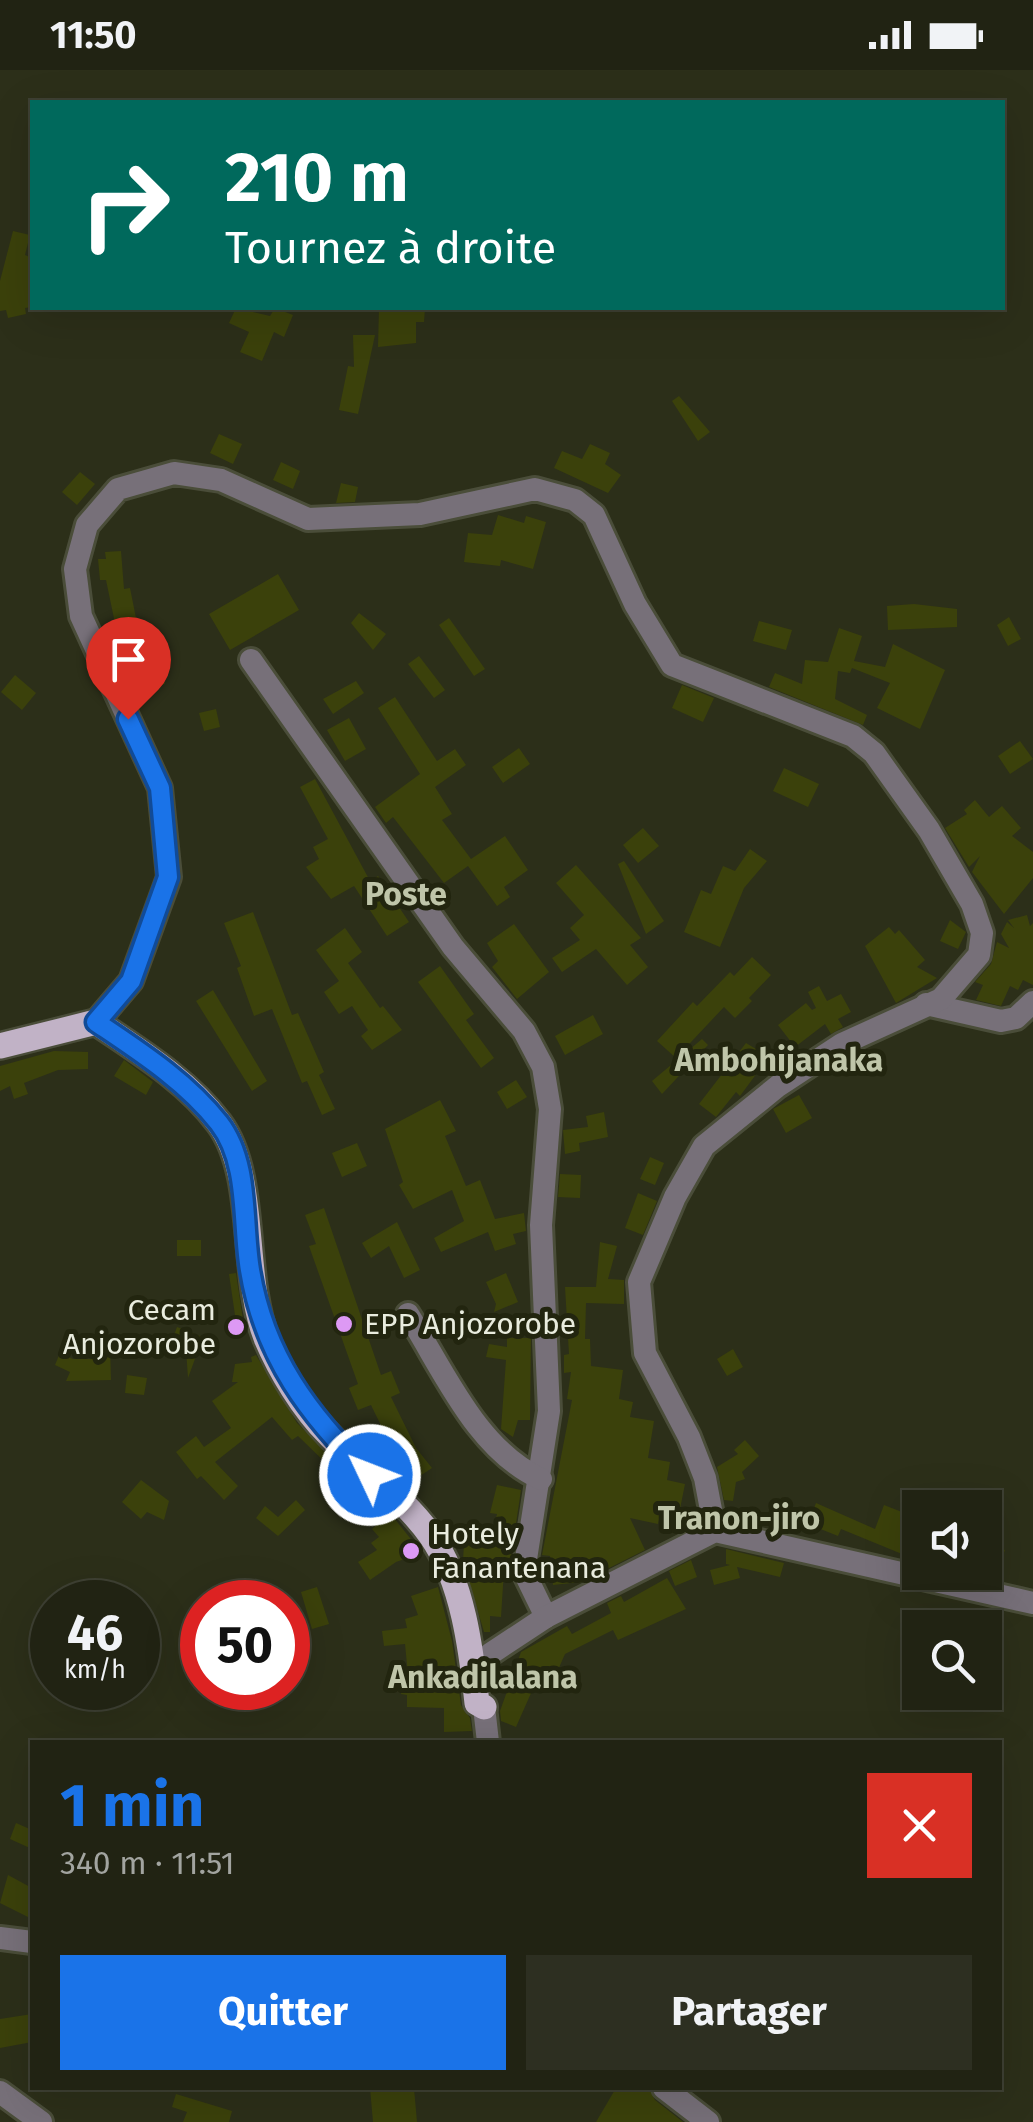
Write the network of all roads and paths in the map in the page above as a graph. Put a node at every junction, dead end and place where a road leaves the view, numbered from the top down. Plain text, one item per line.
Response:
1 (251, 660) dead end
2 (1033, 1002) edge
3 (926, 1004) junction
4 (96, 1022) junction
5 (0, 1046) edge
6 (408, 1314) dead end
7 (541, 1479) junction
8 (715, 1531) junction
9 (1033, 1603) edge
10 (546, 1616) junction
11 (480, 1646) junction
12 (484, 1707) joint
13 (488, 1740) edge
14 (0, 1938) edge
15 (30, 1942) edge
16 (667, 2090) edge
17 (0, 2092) edge
18 (40, 2122) edge
19 (708, 2122) edge

1 - 7 street
2 - 3 street
3 - 4 street
3 - 8 street
4 - 5 main road
4 - 11 main road
6 - 7 street
7 - 10 street
8 - 9 street
8 - 10 street
10 - 11 street
11 - 12 main road
12 - 13 street
14 - 15 street
16 - 19 street
17 - 18 street

